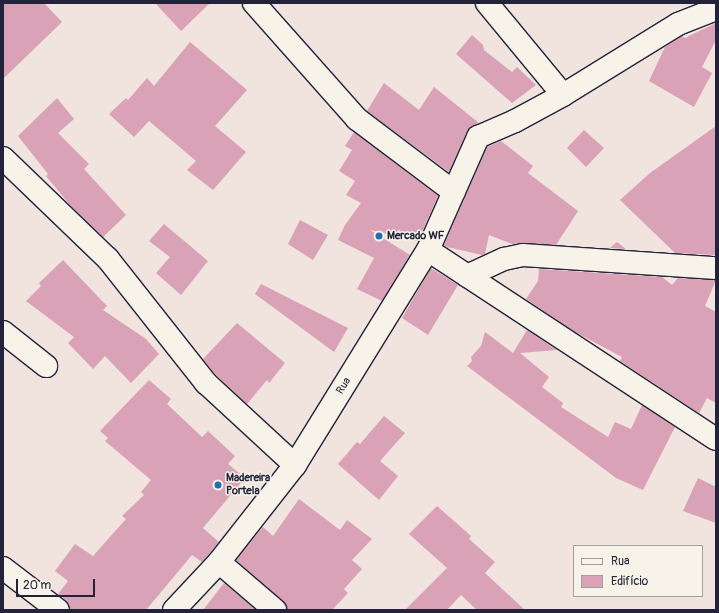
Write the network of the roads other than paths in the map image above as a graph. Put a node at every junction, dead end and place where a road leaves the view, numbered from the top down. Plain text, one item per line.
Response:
1 (254, 3) edge
2 (487, 3) edge
3 (694, 3) edge
4 (716, 9) edge
5 (678, 24) junction
6 (563, 96) junction
7 (3, 158) edge
8 (454, 192) junction
9 (428, 250) junction
10 (716, 268) edge
11 (467, 276) junction
12 (3, 332) edge
13 (46, 366) dead end
14 (716, 439) edge
15 (295, 465) junction
16 (219, 562) junction
17 (3, 568) edge
18 (58, 610) edge
19 (174, 610) edge
20 (275, 610) edge

1 - 8 street
2 - 6 street
3 - 5 street
4 - 5 street
5 - 6 street
6 - 8 street, Rua
7 - 15 street
8 - 9 street, Rua
9 - 11 street
9 - 15 street, Rua
10 - 11 street
11 - 14 street
12 - 13 street
15 - 16 street, Rua
16 - 19 street, Rua
16 - 20 street
17 - 18 street

